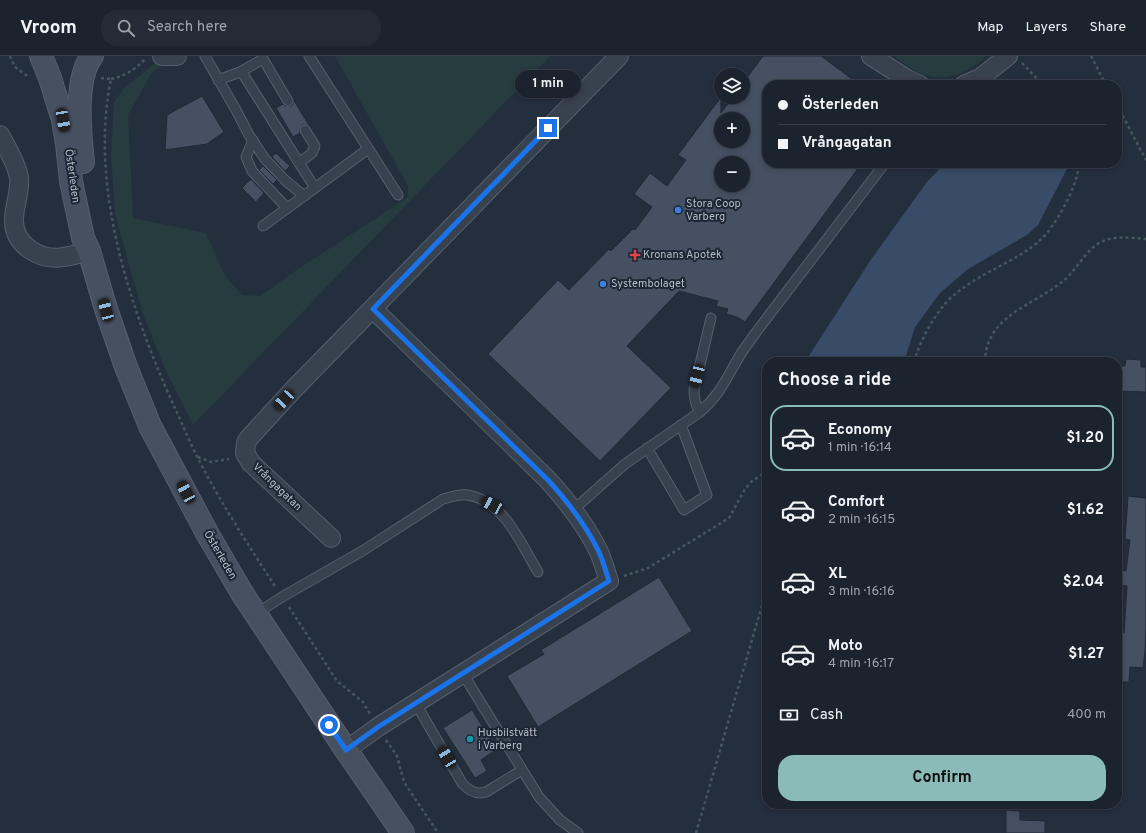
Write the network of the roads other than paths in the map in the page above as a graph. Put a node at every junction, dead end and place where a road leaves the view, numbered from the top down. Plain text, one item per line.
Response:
1 (41, 56) edge
2 (92, 56) edge
3 (162, 56) edge
4 (177, 56) edge
5 (204, 56) edge
6 (309, 56) edge
7 (619, 56) edge
8 (872, 56) edge
9 (1014, 59) edge
10 (996, 62) edge
11 (240, 72) junction
12 (218, 80) junction
13 (908, 80) edge
14 (975, 80) edge
15 (288, 101) dead end
16 (305, 130) dead end
17 (0, 135) edge
18 (253, 140) junction
19 (368, 149) junction
20 (299, 163) junction
21 (881, 168) edge
22 (314, 188) junction
23 (398, 195) dead end
24 (304, 196) junction
25 (288, 208) junction
26 (263, 226) dead end
27 (90, 251) junction
28 (373, 309) junction
29 (711, 318) dead end
30 (700, 412) junction
31 (681, 425) junction
32 (647, 448) junction
33 (573, 510) junction
34 (331, 538) dead end
35 (538, 572) dead end
36 (256, 614) junction
37 (463, 674) junction
38 (416, 704) junction
39 (346, 750) junction
40 (522, 770) junction
41 (403, 833) edge
42 (578, 833) edge

1 - 27 main road, Österleden
2 - 27 main road, Österleden
3 - 4 street
5 - 12 lane
6 - 19 lane
7 - 28 street, Vrångagatan
8 - 13 street
9 - 10 street
10 - 14 street
11 - 12 lane
11 - 15 lane
11 - 20 lane
12 - 18 lane
16 - 20 lane
17 - 27 street
18 - 24 lane
18 - 25 lane
19 - 22 lane
19 - 23 lane
20 - 22 lane
21 - 30 lane
22 - 24 lane
24 - 25 lane
25 - 26 lane
27 - 36 main road, Österleden
28 - 33 street
28 - 34 street, Vrångagatan
29 - 30 lane
30 - 31 lane
31 - 32 lane
31 - 32 lane
32 - 33 lane
33 - 37 street
35 - 36 lane
36 - 39 main road, Österleden
37 - 38 street
37 - 40 lane
38 - 39 street
38 - 40 lane
39 - 41 main road, Österleden
40 - 42 lane

